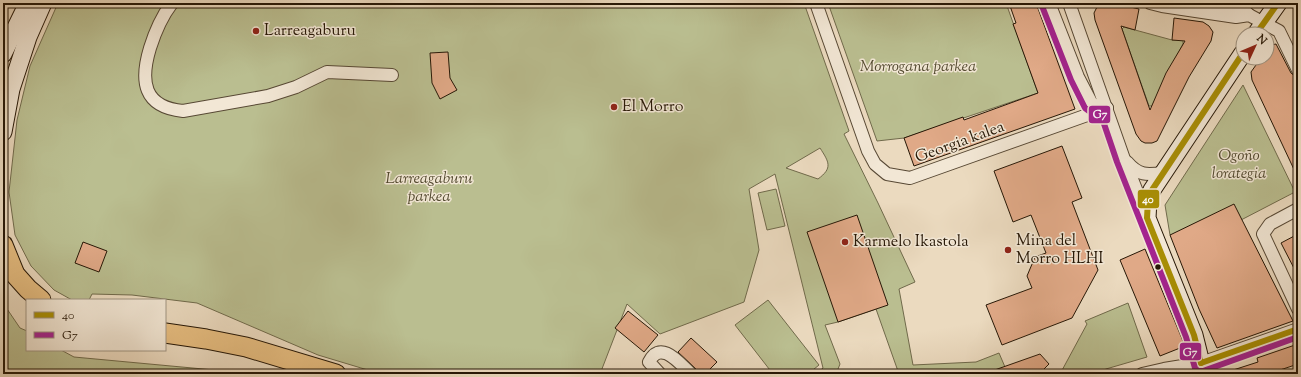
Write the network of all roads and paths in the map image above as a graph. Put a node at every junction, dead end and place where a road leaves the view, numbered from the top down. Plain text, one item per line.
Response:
1 (28, 3) edge
2 (43, 3) edge
3 (172, 3) edge
4 (816, 3) edge
5 (1049, 3) edge
6 (1069, 3) edge
7 (1150, 3) edge
8 (1206, 3) edge
9 (1278, 3) edge
10 (1249, 15) junction
11 (1258, 26) edge
12 (1261, 26) edge
13 (1275, 30) edge
14 (4, 55) edge
15 (1235, 65) edge
16 (1298, 70) edge
17 (392, 75) dead end
18 (1107, 108) junction
19 (3, 132) edge
20 (1124, 159) junction
21 (1164, 172) junction
22 (1298, 209) edge
23 (1147, 218) junction
24 (6, 254) edge
25 (40, 299) edge
26 (1298, 309) edge
27 (1298, 329) edge
28 (166, 333) edge
29 (1201, 370) edge
30 (336, 374) edge
31 (660, 374) edge
32 (690, 374) edge
33 (1142, 374) edge

1 - 14 street
2 - 19 street
3 - 17 street
4 - 18 street, Georgia kalea
5 - 18 street
6 - 18 street
7 - 10 street
8 - 10 street
9 - 12 street
10 - 11 street
13 - 16 street
15 - 21 street
18 - 20 street
20 - 21 street
20 - 23 street
21 - 23 street
22 - 26 street
23 - 29 street
24 - 25 main road
27 - 29 street
28 - 30 main road
29 - 33 street
31 - 32 street

